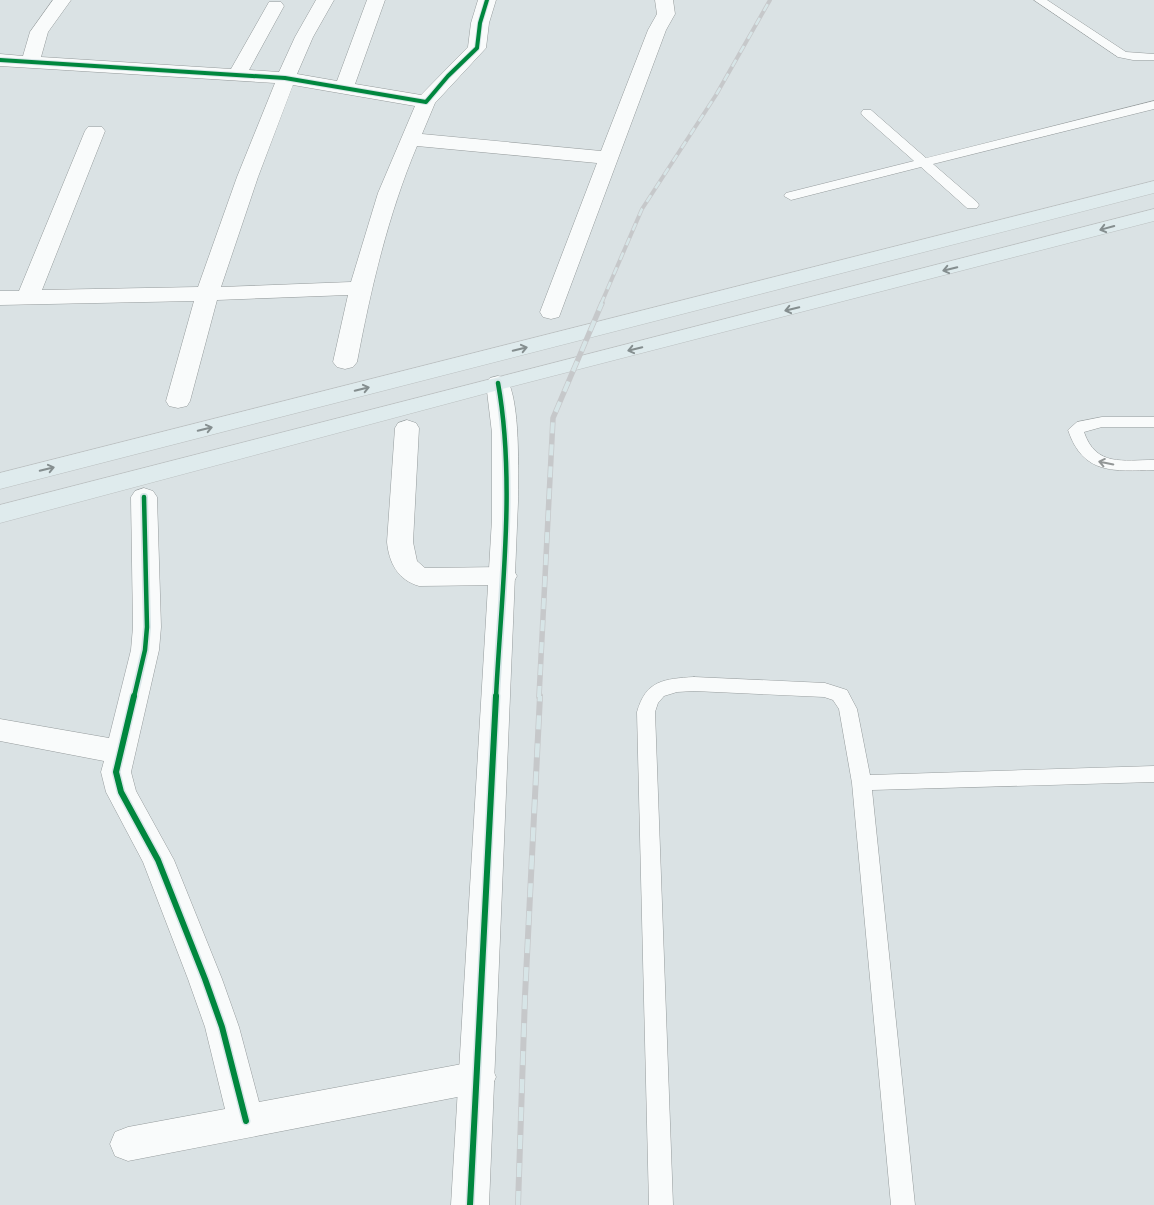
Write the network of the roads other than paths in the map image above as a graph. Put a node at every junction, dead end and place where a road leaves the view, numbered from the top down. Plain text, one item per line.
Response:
1 (62, 0) edge
2 (325, 0) edge
3 (376, 0) edge
4 (486, 0) edge
5 (664, 0) edge
6 (1040, 0) edge
7 (275, 6) dead end
8 (1154, 57) edge
9 (31, 62) junction
10 (3, 65) edge
11 (238, 74) junction
12 (284, 78) junction
13 (344, 88) junction
14 (426, 102) junction
15 (1154, 105) edge
16 (867, 113) dead end
17 (95, 131) dead end
18 (410, 139) junction
19 (609, 158) junction
20 (922, 163) junction
21 (1154, 187) edge
22 (791, 196) dead end
23 (972, 206) dead end
24 (1154, 215) edge
25 (359, 288) junction
26 (206, 294) junction
27 (0, 298) edge
28 (28, 298) junction
29 (551, 312) dead end
30 (344, 362) dead end
31 (498, 382) junction
32 (178, 401) dead end
33 (1154, 422) edge
34 (407, 428) dead end
35 (1154, 465) edge
36 (0, 481) edge
37 (144, 497) dead end
38 (0, 514) edge
39 (503, 576) junction
40 (0, 730) edge
41 (120, 752) junction
42 (1154, 774) edge
43 (862, 783) junction
44 (478, 1077) junction
45 (246, 1121) junction
46 (128, 1144) dead end
47 (470, 1205) edge
48 (661, 1205) edge
49 (903, 1205) edge

1 - 9 street
2 - 12 street
3 - 13 street
4 - 14 street
5 - 19 street
6 - 8 lane
7 - 11 street
9 - 10 street
9 - 11 street
11 - 12 street
12 - 13 street
12 - 26 street
13 - 14 street
14 - 18 street
15 - 20 lane
16 - 20 lane
17 - 28 street
18 - 19 street
18 - 25 street
19 - 29 street
20 - 22 lane
20 - 23 lane
36 -> 21 main road
24 -> 31 main road
25 - 26 street
25 - 30 street
26 - 28 street
26 - 32 street
27 - 28 street
31 - 38 main road
31 - 39 street
35 -> 33 lane
34 - 39 street
37 - 41 street
39 - 44 street
40 - 41 street
41 - 45 street
42 - 43 lane
43 - 48 lane
43 - 49 lane
44 - 45 street
44 - 47 street
45 - 46 street

